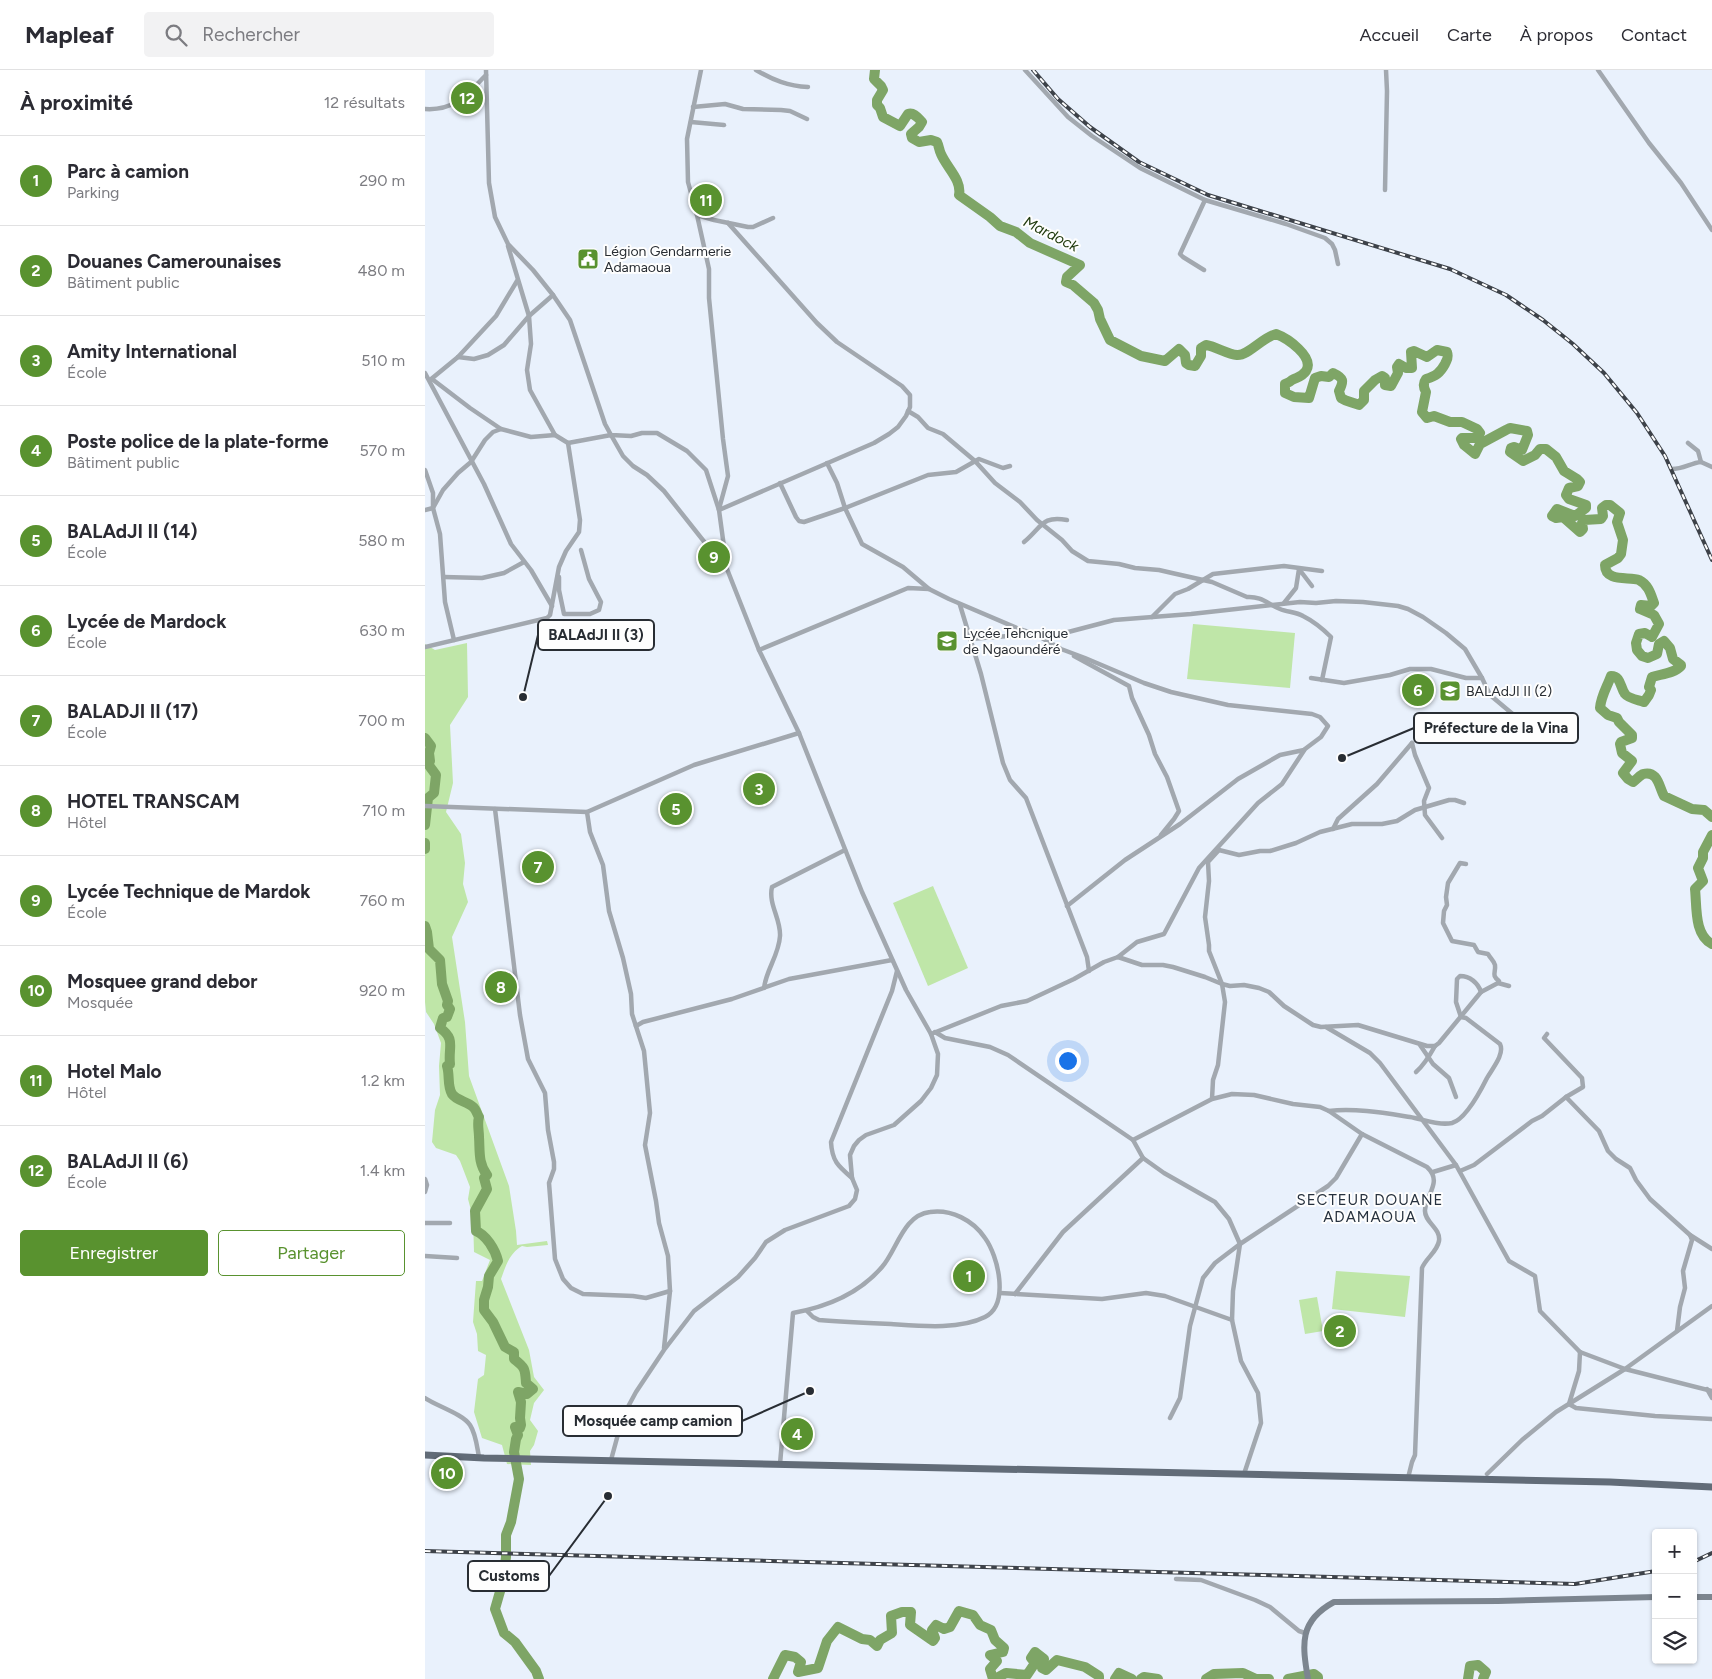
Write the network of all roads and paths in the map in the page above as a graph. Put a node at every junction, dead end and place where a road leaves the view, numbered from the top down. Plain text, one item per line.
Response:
1 (701, 70) edge
2 (756, 70) edge
3 (1025, 70) edge
4 (1386, 70) edge
5 (1598, 70) edge
6 (486, 73) edge
7 (808, 87) dead end
8 (693, 107) junction
9 (425, 108) edge
10 (807, 119) dead end
11 (691, 122) junction
12 (724, 125) dead end
13 (1385, 190) dead end
14 (1205, 200) junction
15 (697, 215) junction
16 (773, 218) dead end
17 (728, 223) junction
18 (1712, 230) edge
19 (507, 244) junction
20 (1338, 264) dead end
21 (1204, 270) dead end
22 (517, 281) junction
23 (553, 295) junction
24 (529, 316) junction
25 (458, 357) junction
26 (425, 373) edge
27 (431, 380) junction
28 (908, 411) junction
29 (501, 429) junction
30 (555, 435) junction
31 (611, 435) junction
32 (568, 443) junction
33 (1688, 443) dead end
34 (975, 461) junction
35 (471, 462) junction
36 (1701, 462) junction
37 (827, 463) junction
38 (1010, 466) dead end
39 (1712, 467) edge
40 (1672, 469) dead end
41 (425, 470) edge
42 (780, 483) junction
43 (433, 508) junction
44 (845, 508) junction
45 (425, 510) edge
46 (719, 510) junction
47 (1067, 520) dead end
48 (1042, 524) junction
49 (1024, 542) dead end
50 (581, 550) dead end
51 (524, 562) junction
52 (559, 567) junction
53 (727, 569) junction
54 (1299, 569) junction
55 (1322, 571) dead end
56 (444, 577) junction
57 (1203, 580) junction
58 (1312, 586) dead end
59 (929, 589) junction
60 (1283, 604) junction
61 (960, 605) junction
62 (1272, 605) junction
63 (552, 606) junction
64 (1152, 617) junction
65 (1035, 634) junction
66 (454, 640) junction
67 (970, 640) junction
68 (425, 647) edge
69 (1061, 649) junction
70 (759, 650) junction
71 (1311, 678) dead end
72 (1482, 678) junction
73 (1321, 680) junction
74 (1554, 725) dead end
75 (799, 733) junction
76 (1305, 750) junction
77 (1464, 803) dead end
78 (427, 806) edge
79 (1424, 808) junction
80 (495, 809) junction
81 (587, 812) junction
82 (1333, 828) junction
83 (1442, 838) dead end
84 (1155, 841) junction
85 (845, 850) junction
86 (1466, 864) dead end
87 (1067, 906) junction
88 (1119, 958) junction
89 (892, 960) junction
90 (897, 970) junction
91 (1089, 971) junction
92 (1497, 983) junction
93 (1222, 984) junction
94 (1509, 986) dead end
95 (764, 988) junction
96 (1481, 992) junction
97 (1461, 1016) junction
98 (636, 1026) junction
99 (1327, 1027) junction
100 (933, 1033) junction
101 (1547, 1034) dead end
102 (1421, 1045) junction
103 (1435, 1046) junction
104 (1427, 1055) junction
105 (1415, 1072) dead end
106 (1566, 1097) junction
107 (1456, 1098) dead end
108 (1212, 1099) junction
109 (1329, 1111) junction
110 (1423, 1120) junction
111 (1362, 1134) junction
112 (1133, 1140) junction
113 (1143, 1158) junction
114 (1456, 1165) junction
115 (1460, 1171) junction
116 (1433, 1172) junction
117 (852, 1178) junction
118 (425, 1179) edge
119 (425, 1192) edge
120 (450, 1223) dead end
121 (425, 1224) edge
122 (1690, 1235) junction
123 (1240, 1244) junction
124 (1712, 1250) edge
125 (425, 1256) edge
126 (457, 1258) dead end
127 (670, 1291) junction
128 (1000, 1293) junction
129 (1015, 1294) junction
130 (1712, 1306) edge
131 (1195, 1307) junction
132 (807, 1311) junction
133 (1232, 1320) junction
134 (1677, 1331) junction
135 (664, 1350) junction
136 (1580, 1352) junction
137 (1625, 1369) junction
138 (1710, 1390) edge
139 (425, 1398) edge
140 (1712, 1398) edge
141 (1569, 1404) junction
142 (1170, 1418) dead end
143 (1712, 1419) edge
144 (425, 1455) edge
145 (479, 1457) junction
146 (611, 1460) junction
147 (780, 1464) junction
148 (1245, 1474) junction
149 (1487, 1474) dead end
150 (1408, 1478) junction
151 (1712, 1487) edge
152 (1176, 1579) dead end
153 (1697, 1596) edge
154 (1712, 1596) edge
155 (1652, 1597) edge
156 (1305, 1633) junction
157 (1308, 1676) edge

1 - 8 street
2 - 7 street
3 - 14 street
4 - 13 street
5 - 18 street
6 - 9 street
6 - 19 street
8 - 10 street
8 - 11 street
11 - 12 street
11 - 15 street
14 - 20 street
14 - 21 street
15 - 17 street
15 - 46 street
16 - 17 street
17 - 28 street
19 - 22 street
19 - 23 street
22 - 24 street
22 - 25 street
23 - 24 street
23 - 31 street
24 - 25 street
24 - 30 street
25 - 27 street
26 - 27 street
27 - 29 street
27 - 35 street
28 - 34 street
28 - 37 street
29 - 30 street
29 - 35 street
30 - 32 street
31 - 32 street
31 - 46 street
31 - 53 street
32 - 52 street
33 - 36 street
34 - 38 street
34 - 44 street
34 - 48 street
35 - 43 street
35 - 51 street
36 - 39 street
36 - 40 street
37 - 42 street
37 - 44 street
41 - 43 street
42 - 44 street
42 - 46 street
43 - 45 street
43 - 56 street
44 - 59 street
46 - 53 street
47 - 48 street
48 - 49 street
48 - 57 street
50 - 52 street
51 - 56 street
51 - 63 street
52 - 63 street
53 - 70 street
54 - 55 street
54 - 57 street
54 - 58 street
54 - 60 street
56 - 66 street
57 - 62 street
57 - 64 street
59 - 61 street
59 - 70 street
60 - 62 street
60 - 72 street
61 - 65 street
61 - 67 street
62 - 64 street
62 - 73 street
63 - 66 street
64 - 65 street
65 - 67 street
65 - 69 street
66 - 68 street
67 - 87 street
69 - 76 street
69 - 84 street
70 - 75 street
71 - 73 street
72 - 73 street
72 - 74 street
75 - 81 street
75 - 85 street
76 - 84 street
76 - 88 street
77 - 79 street
78 - 80 street
79 - 82 street
79 - 82 street
79 - 83 street
80 - 81 street
80 - 127 street
81 - 98 street
82 - 93 street
84 - 87 street
85 - 89 street
85 - 95 street
86 - 92 street
87 - 91 street
88 - 91 street
88 - 93 street
89 - 90 street
89 - 95 street
90 - 100 street
90 - 117 street
91 - 100 street
92 - 94 street
92 - 96 street
93 - 99 street
93 - 108 street
95 - 98 street
96 - 97 street
96 - 97 street
97 - 103 street
97 - 110 street
98 - 127 street
99 - 102 street
99 - 110 street
100 - 112 street
100 - 117 street
101 - 106 street
102 - 103 street
102 - 104 street
103 - 104 street
104 - 105 street
104 - 107 street
106 - 115 street
106 - 122 street
108 - 109 street
108 - 112 street
109 - 110 street
109 - 111 street
110 - 114 street
111 - 116 street
111 - 123 street
112 - 113 street
113 - 123 street
113 - 129 street
114 - 115 street
114 - 116 street
115 - 136 street
116 - 150 street
117 - 135 street
118 - 119 street
120 - 121 street
122 - 124 street
122 - 134 street
123 - 131 street
123 - 133 street
125 - 126 street
127 - 135 street
128 - 129 street
128 - 132 street
128 - 132 street
129 - 131 street
130 - 134 street
131 - 133 street
131 - 142 street
132 - 147 street
133 - 148 street
134 - 137 street
135 - 146 street
136 - 137 street
136 - 141 street
137 - 138 street
137 - 141 street
138 - 140 street
139 - 145 street
141 - 143 street
141 - 149 street
144 - 145 main road
145 - 146 main road
146 - 147 main road
147 - 148 main road
148 - 150 main road
150 - 151 main road
152 - 156 street
153 - 154 street
155 - 156 street
156 - 157 street

